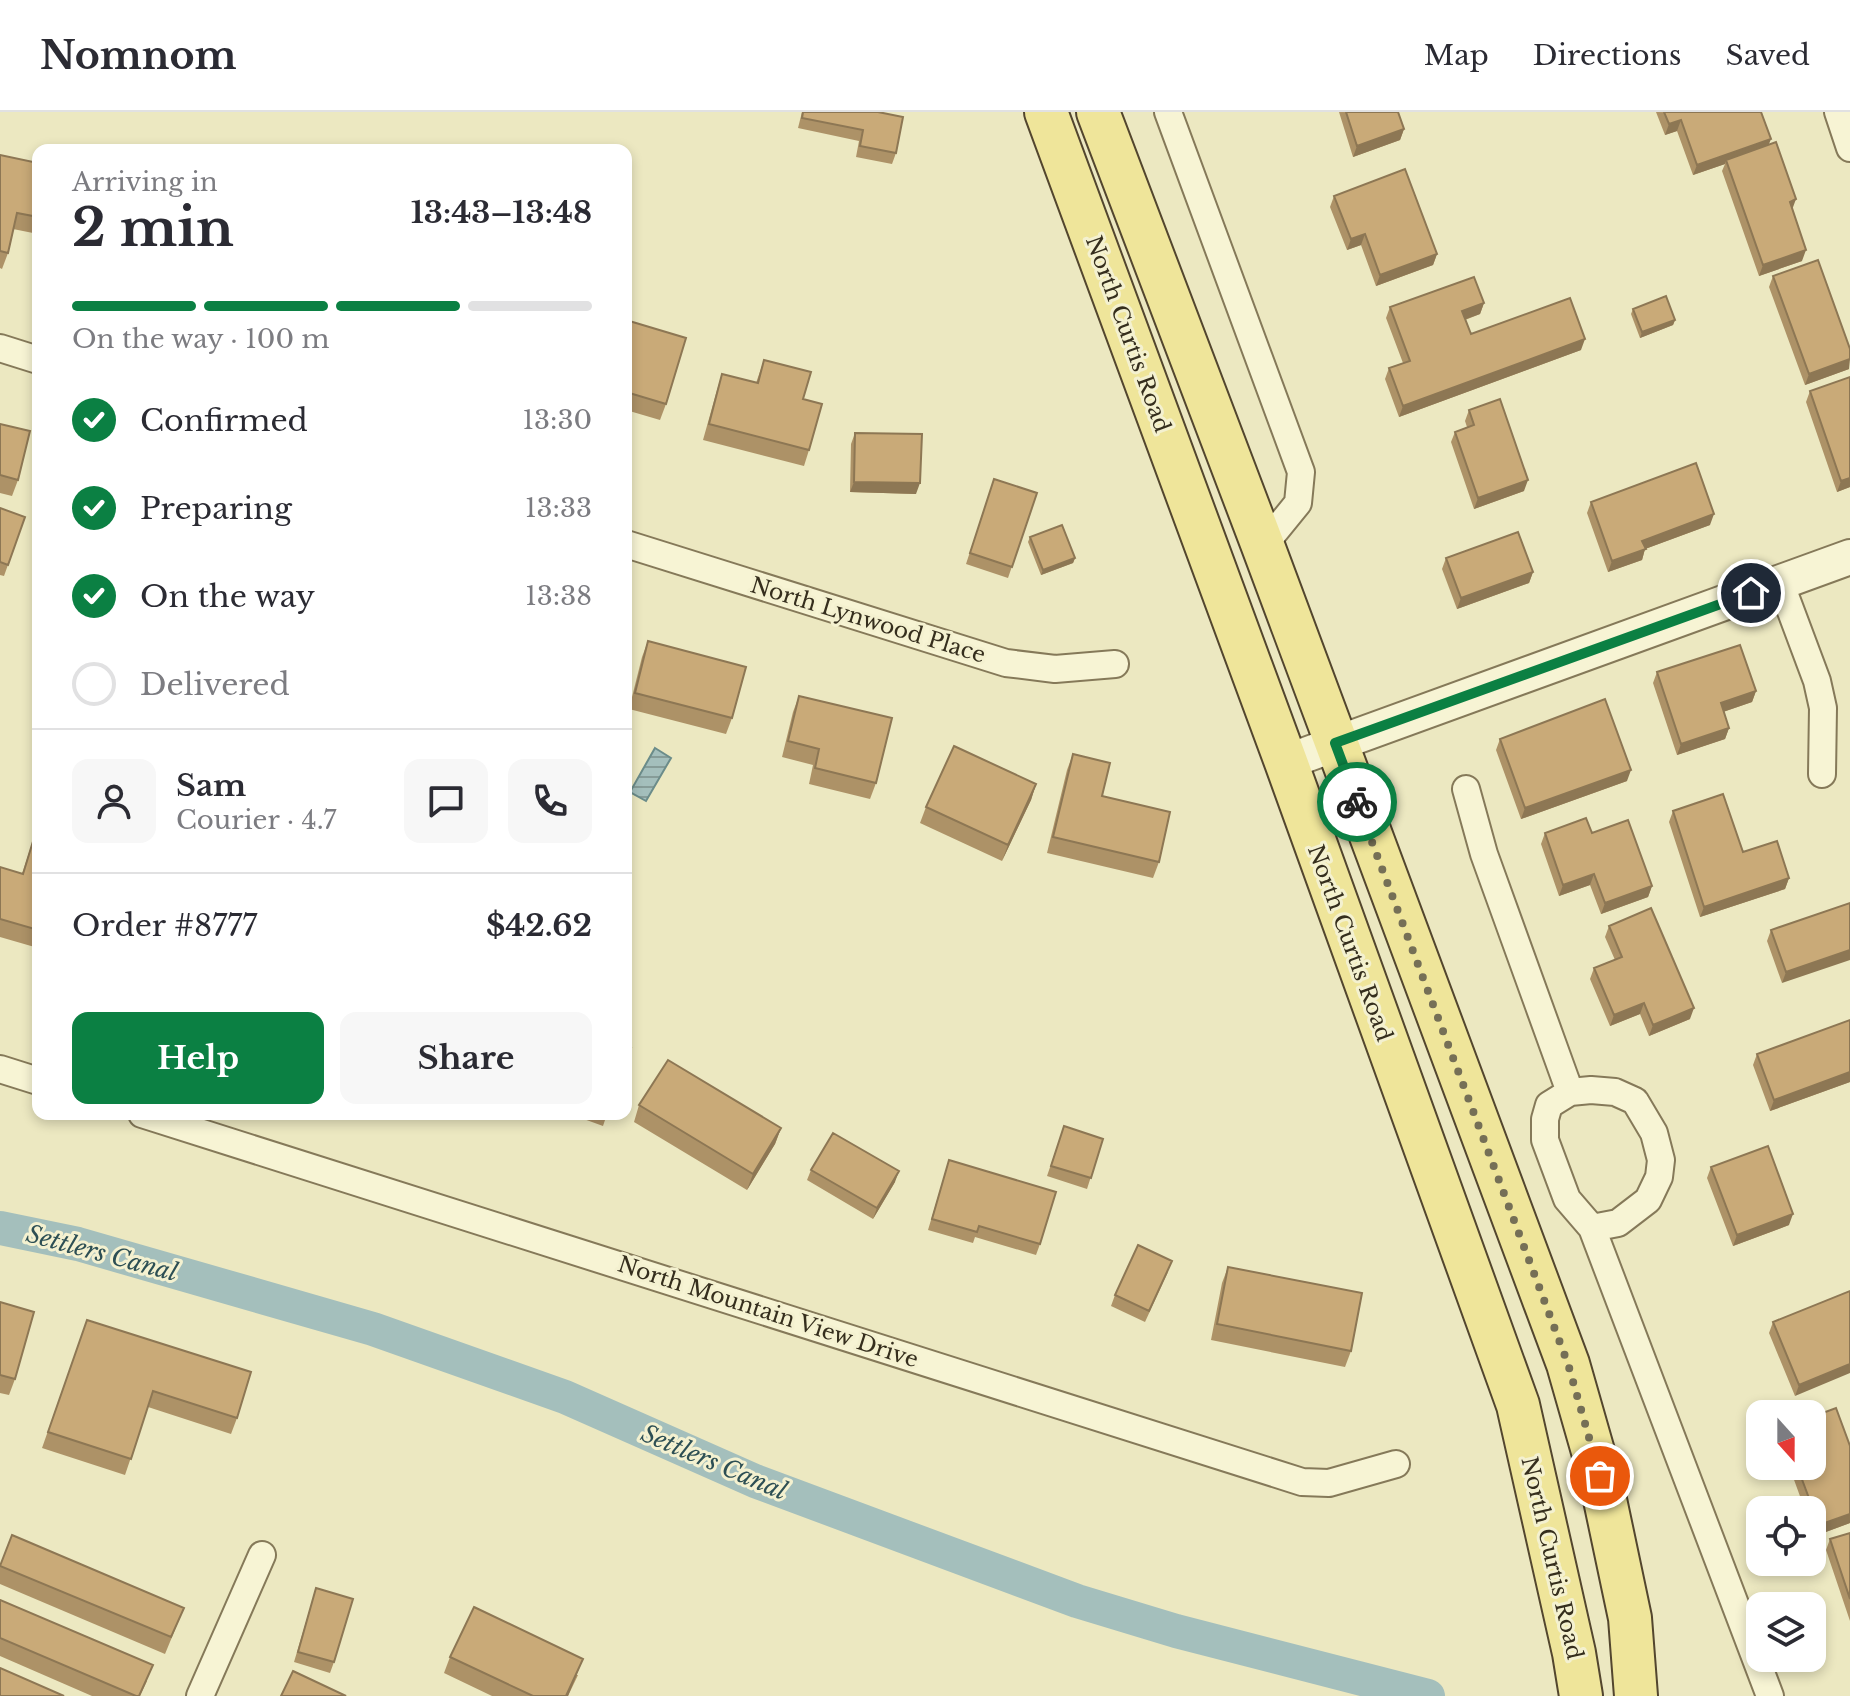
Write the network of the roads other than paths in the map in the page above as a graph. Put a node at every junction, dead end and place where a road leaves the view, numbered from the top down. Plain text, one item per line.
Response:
1 (1046, 112) edge
2 (1098, 112) edge
3 (1168, 112) edge
4 (1838, 112) edge
5 (1850, 148) edge
6 (0, 348) edge
7 (32, 358) edge
8 (632, 546) edge
9 (1263, 546) junction
10 (1850, 557) edge
11 (1780, 582) junction
12 (1115, 664) dead end
13 (1335, 743) junction
14 (1286, 762) junction
15 (1822, 774) dead end
16 (1466, 789) dead end
17 (0, 1069) edge
18 (32, 1079) edge
19 (1570, 1092) junction
20 (161, 1120) edge
21 (1592, 1228) junction
22 (1396, 1464) dead end
23 (262, 1555) dead end
24 (200, 1696) edge
25 (1581, 1696) edge
26 (1636, 1696) edge
27 (1770, 1696) edge

1 - 14 main road, North Curtis Road
2 - 9 main road
3 - 9 street
4 - 5 street
6 - 7 street
8 - 12 street, North Lynwood Place
9 - 13 main road
10 - 11 street
11 - 13 street
11 - 15 street
13 - 14 street
13 - 26 main road
14 - 25 main road, North Curtis Road
16 - 19 street
17 - 18 street
19 - 21 street
19 - 21 street
20 - 22 street, North Mountain View Drive
21 - 27 street
23 - 24 street

